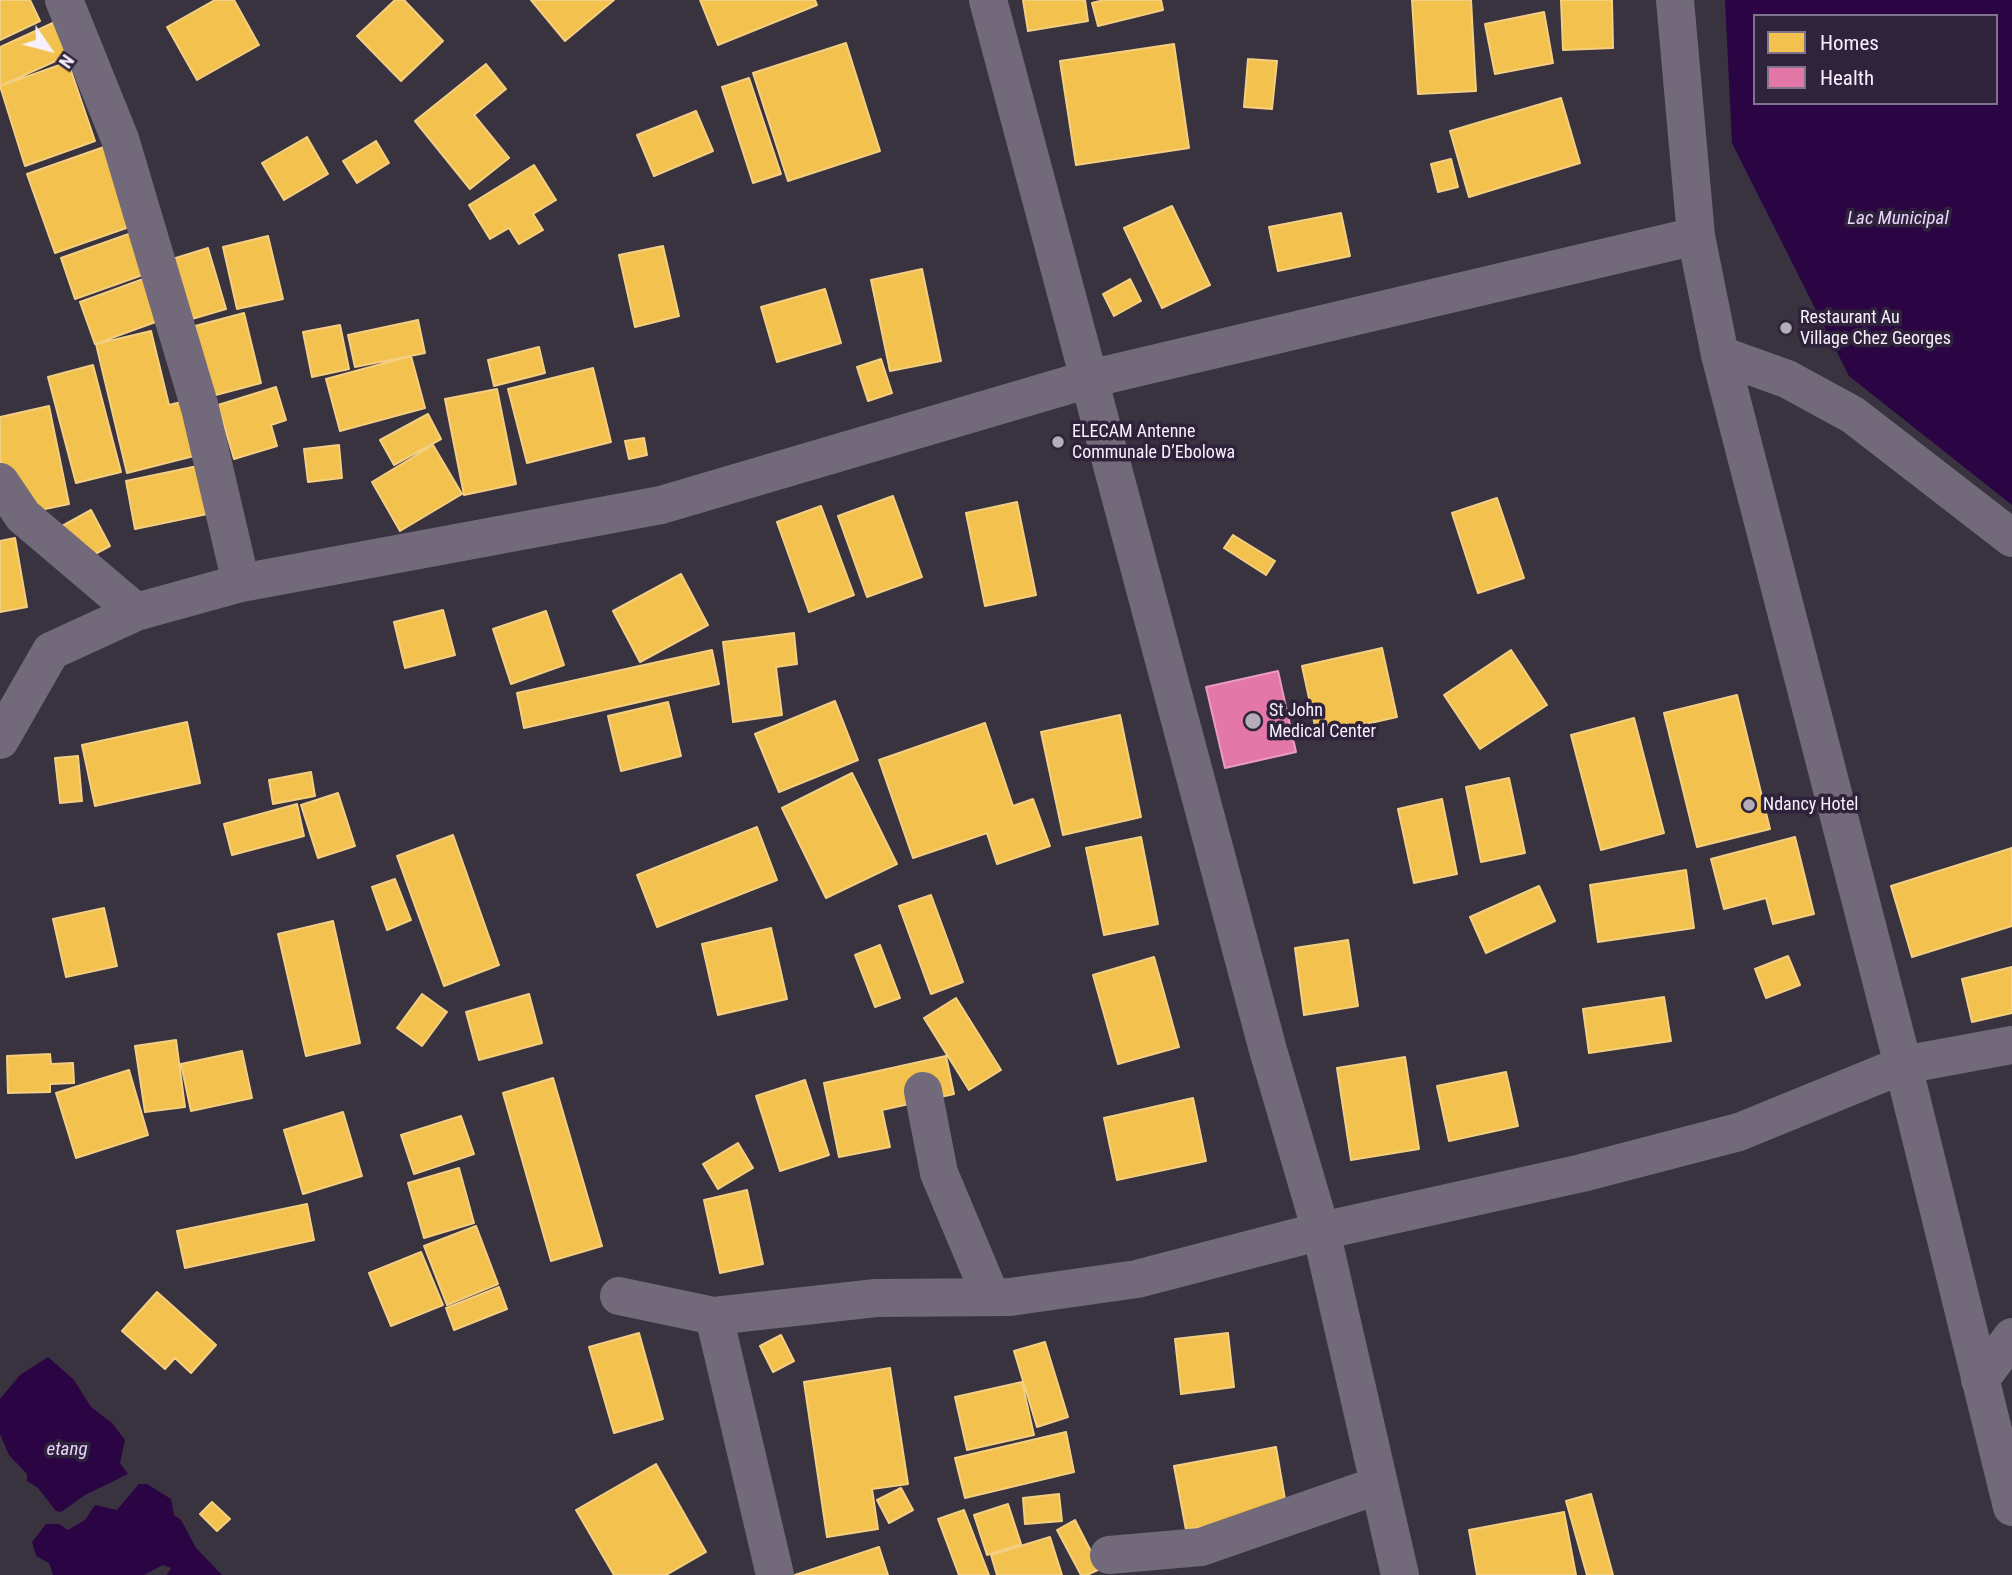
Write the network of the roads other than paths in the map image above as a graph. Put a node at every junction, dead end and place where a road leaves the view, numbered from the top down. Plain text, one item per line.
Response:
1 (64, 0) edge
2 (988, 0) edge
3 (1675, 0) edge
4 (1696, 236) junction
5 (1720, 355) junction
6 (1090, 379) junction
7 (0, 482) edge
8 (2012, 538) edge
9 (241, 583) junction
10 (136, 612) junction
11 (0, 740) edge
12 (2012, 1045) edge
13 (1903, 1065) junction
14 (923, 1091) dead end
15 (1321, 1231) junction
16 (619, 1296) dead end
17 (991, 1297) junction
18 (714, 1317) junction
19 (2012, 1337) edge
20 (1980, 1380) junction
21 (1379, 1485) junction
22 (2012, 1507) edge
23 (1110, 1555) dead end
24 (775, 1575) edge
25 (1400, 1575) edge

1 - 9 street
2 - 6 street
3 - 4 street
4 - 5 street
4 - 6 street
5 - 8 street
5 - 13 street
6 - 9 street
6 - 15 street
7 - 10 street
9 - 10 street
10 - 11 street
12 - 13 street
13 - 15 street
13 - 20 street
14 - 17 street
15 - 17 street
15 - 21 street
16 - 18 street
17 - 18 street
18 - 24 street
19 - 20 street
20 - 22 street
21 - 23 street
21 - 25 street

